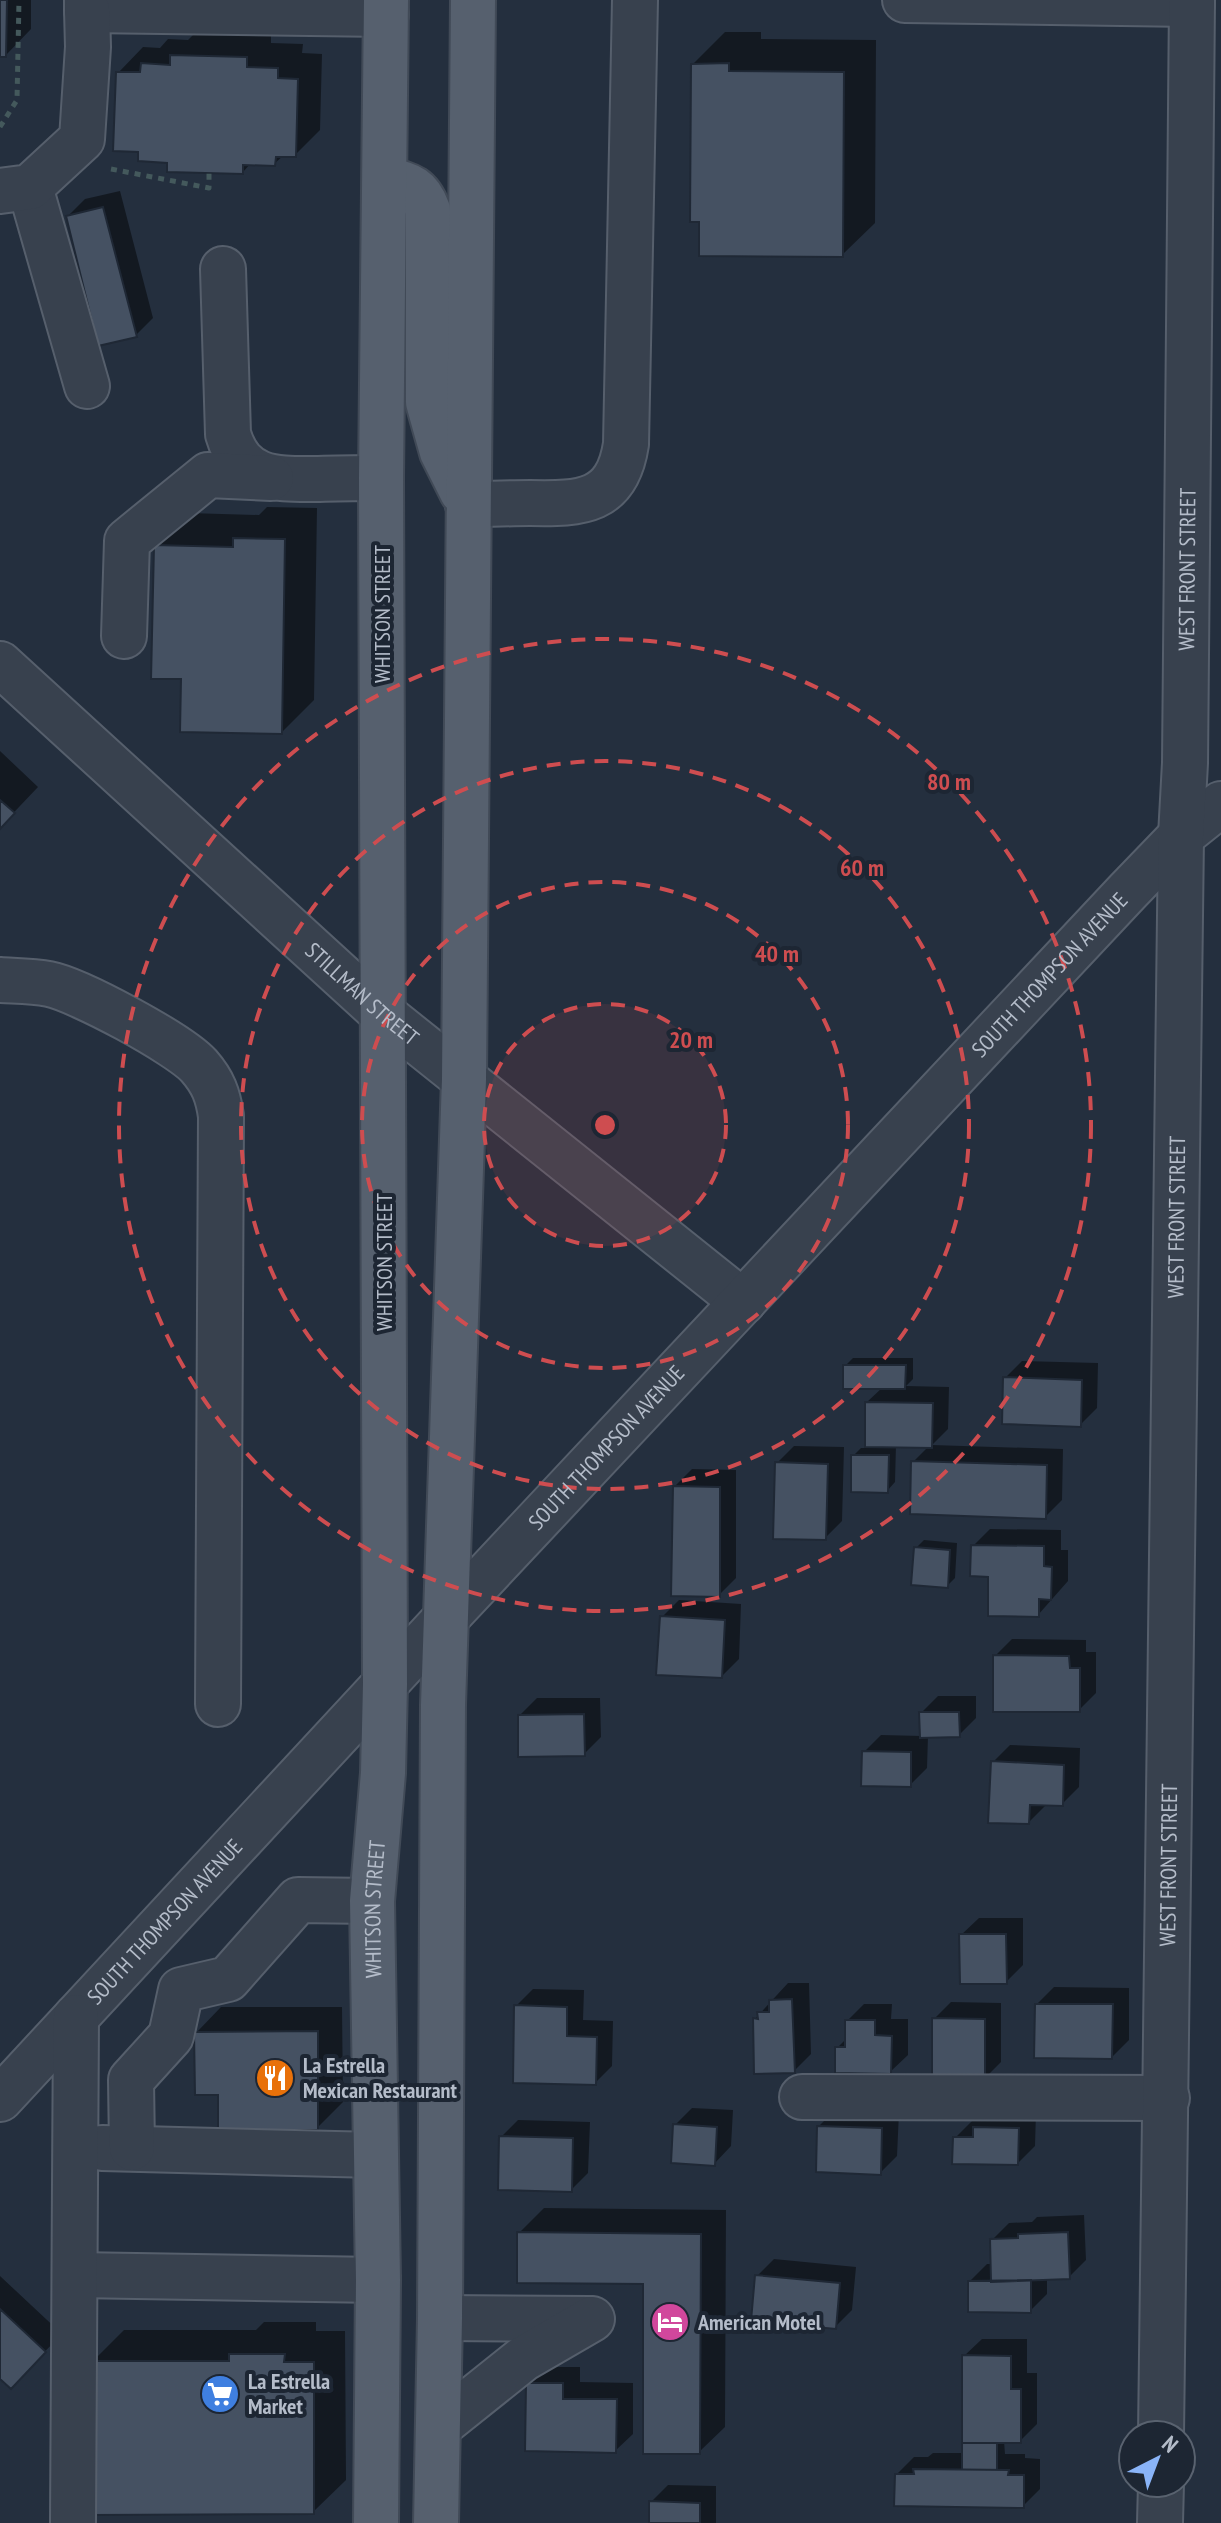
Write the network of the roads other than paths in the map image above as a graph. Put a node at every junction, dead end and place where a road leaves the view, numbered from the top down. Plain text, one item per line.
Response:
1 (473, 0) edge
2 (635, 0) edge
3 (905, 0) edge
4 (1192, 2) edge
5 (87, 5) edge
6 (386, 7) edge
7 (385, 179) junction
8 (15, 189) edge
9 (223, 269) dead end
10 (87, 386) dead end
11 (381, 478) junction
12 (278, 479) junction
13 (468, 505) junction
14 (124, 636) dead end
15 (1186, 638) junction
16 (0, 664) edge
17 (1221, 682) edge
18 (1221, 804) edge
19 (1181, 836) junction
20 (0, 980) edge
21 (383, 1014) junction
22 (464, 1079) junction
23 (743, 1302) junction
24 (447, 1617) junction
25 (385, 1684) junction
26 (218, 1704) dead end
27 (372, 1901) junction
28 (138, 1949) junction
29 (181, 1990) junction
30 (76, 2017) junction
31 (802, 2097) dead end
32 (1167, 2098) junction
33 (0, 2099) edge
34 (76, 2147) junction
35 (132, 2148) junction
36 (376, 2155) junction
37 (76, 2275) junction
38 (378, 2280) junction
39 (440, 2318) junction
40 (1161, 2419) edge
41 (438, 2427) junction
42 (1161, 2499) edge
43 (73, 2523) edge
44 (376, 2523) edge
45 (436, 2523) edge
46 (1160, 2523) edge

1 - 13 main road
2 - 13 street
3 - 4 street
4 - 15 street, WEST FRONT STREET
5 - 6 street
5 - 8 street
6 - 7 main road, WHITSON STREET
7 - 11 main road, WHITSON STREET
7 - 13 main road
8 - 10 street
9 - 12 street
11 - 12 street
11 - 21 main road, WHITSON STREET
12 - 14 street
13 - 22 main road
15 - 17 street
15 - 19 street, WEST FRONT STREET
16 - 21 street, STILLMAN STREET
18 - 19 street, SOUTH THOMPSON AVENUE
19 - 23 street, SOUTH THOMPSON AVENUE
19 - 32 street, WEST FRONT STREET
20 - 26 street
21 - 22 street, STILLMAN STREET
21 - 25 main road, WHITSON STREET
22 - 23 street, STILLMAN STREET
22 - 24 main road
23 - 24 street, SOUTH THOMPSON AVENUE
24 - 25 street, SOUTH THOMPSON AVENUE
24 - 39 main road
25 - 27 main road, WHITSON STREET
25 - 28 street, SOUTH THOMPSON AVENUE
27 - 29 street
27 - 36 main road, WHITSON STREET
28 - 29 street
28 - 30 street, SOUTH THOMPSON AVENUE
29 - 35 street
30 - 33 street, SOUTH THOMPSON AVENUE
30 - 34 street
31 - 32 street
32 - 40 street, WEST FRONT STREET
34 - 35 street
34 - 37 street
35 - 36 street
36 - 38 main road, WHITSON STREET
37 - 38 street
37 - 43 street
38 - 44 main road, WHITSON STREET
39 - 41 main road
39 - 41 street
41 - 45 main road
42 - 46 street

